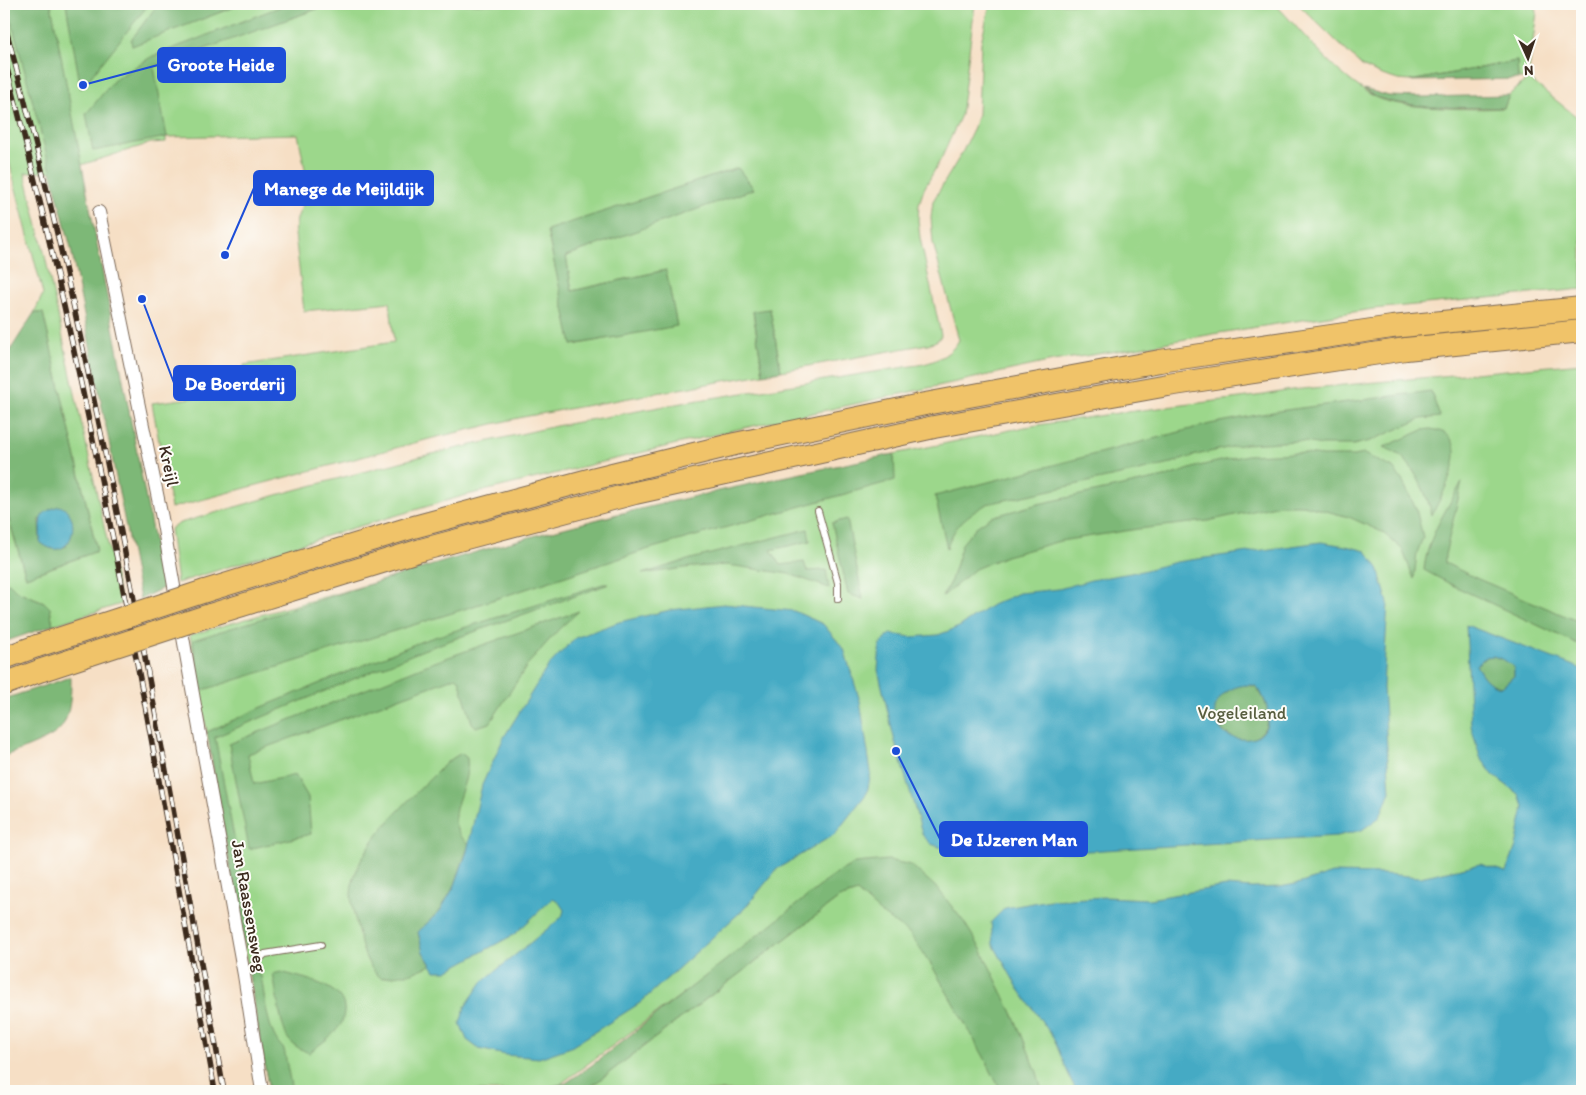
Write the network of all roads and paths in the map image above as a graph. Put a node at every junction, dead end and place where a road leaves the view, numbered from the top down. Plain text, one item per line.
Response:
1 (99, 212) dead end
2 (1582, 308) edge
3 (1582, 331) edge
4 (818, 511) dead end
5 (838, 600) dead end
6 (4, 658) edge
7 (4, 684) edge
8 (198, 728) joint
9 (321, 945) dead end
10 (244, 975) junction
11 (262, 1091) edge

1 - 8 street, Kreijl
2 - 6 highway, bridge
3 - 7 highway, bridge
4 - 5 lane
8 - 10 street, Jan Raassensweg
9 - 10 lane
10 - 11 street, Jan Raassensweg

